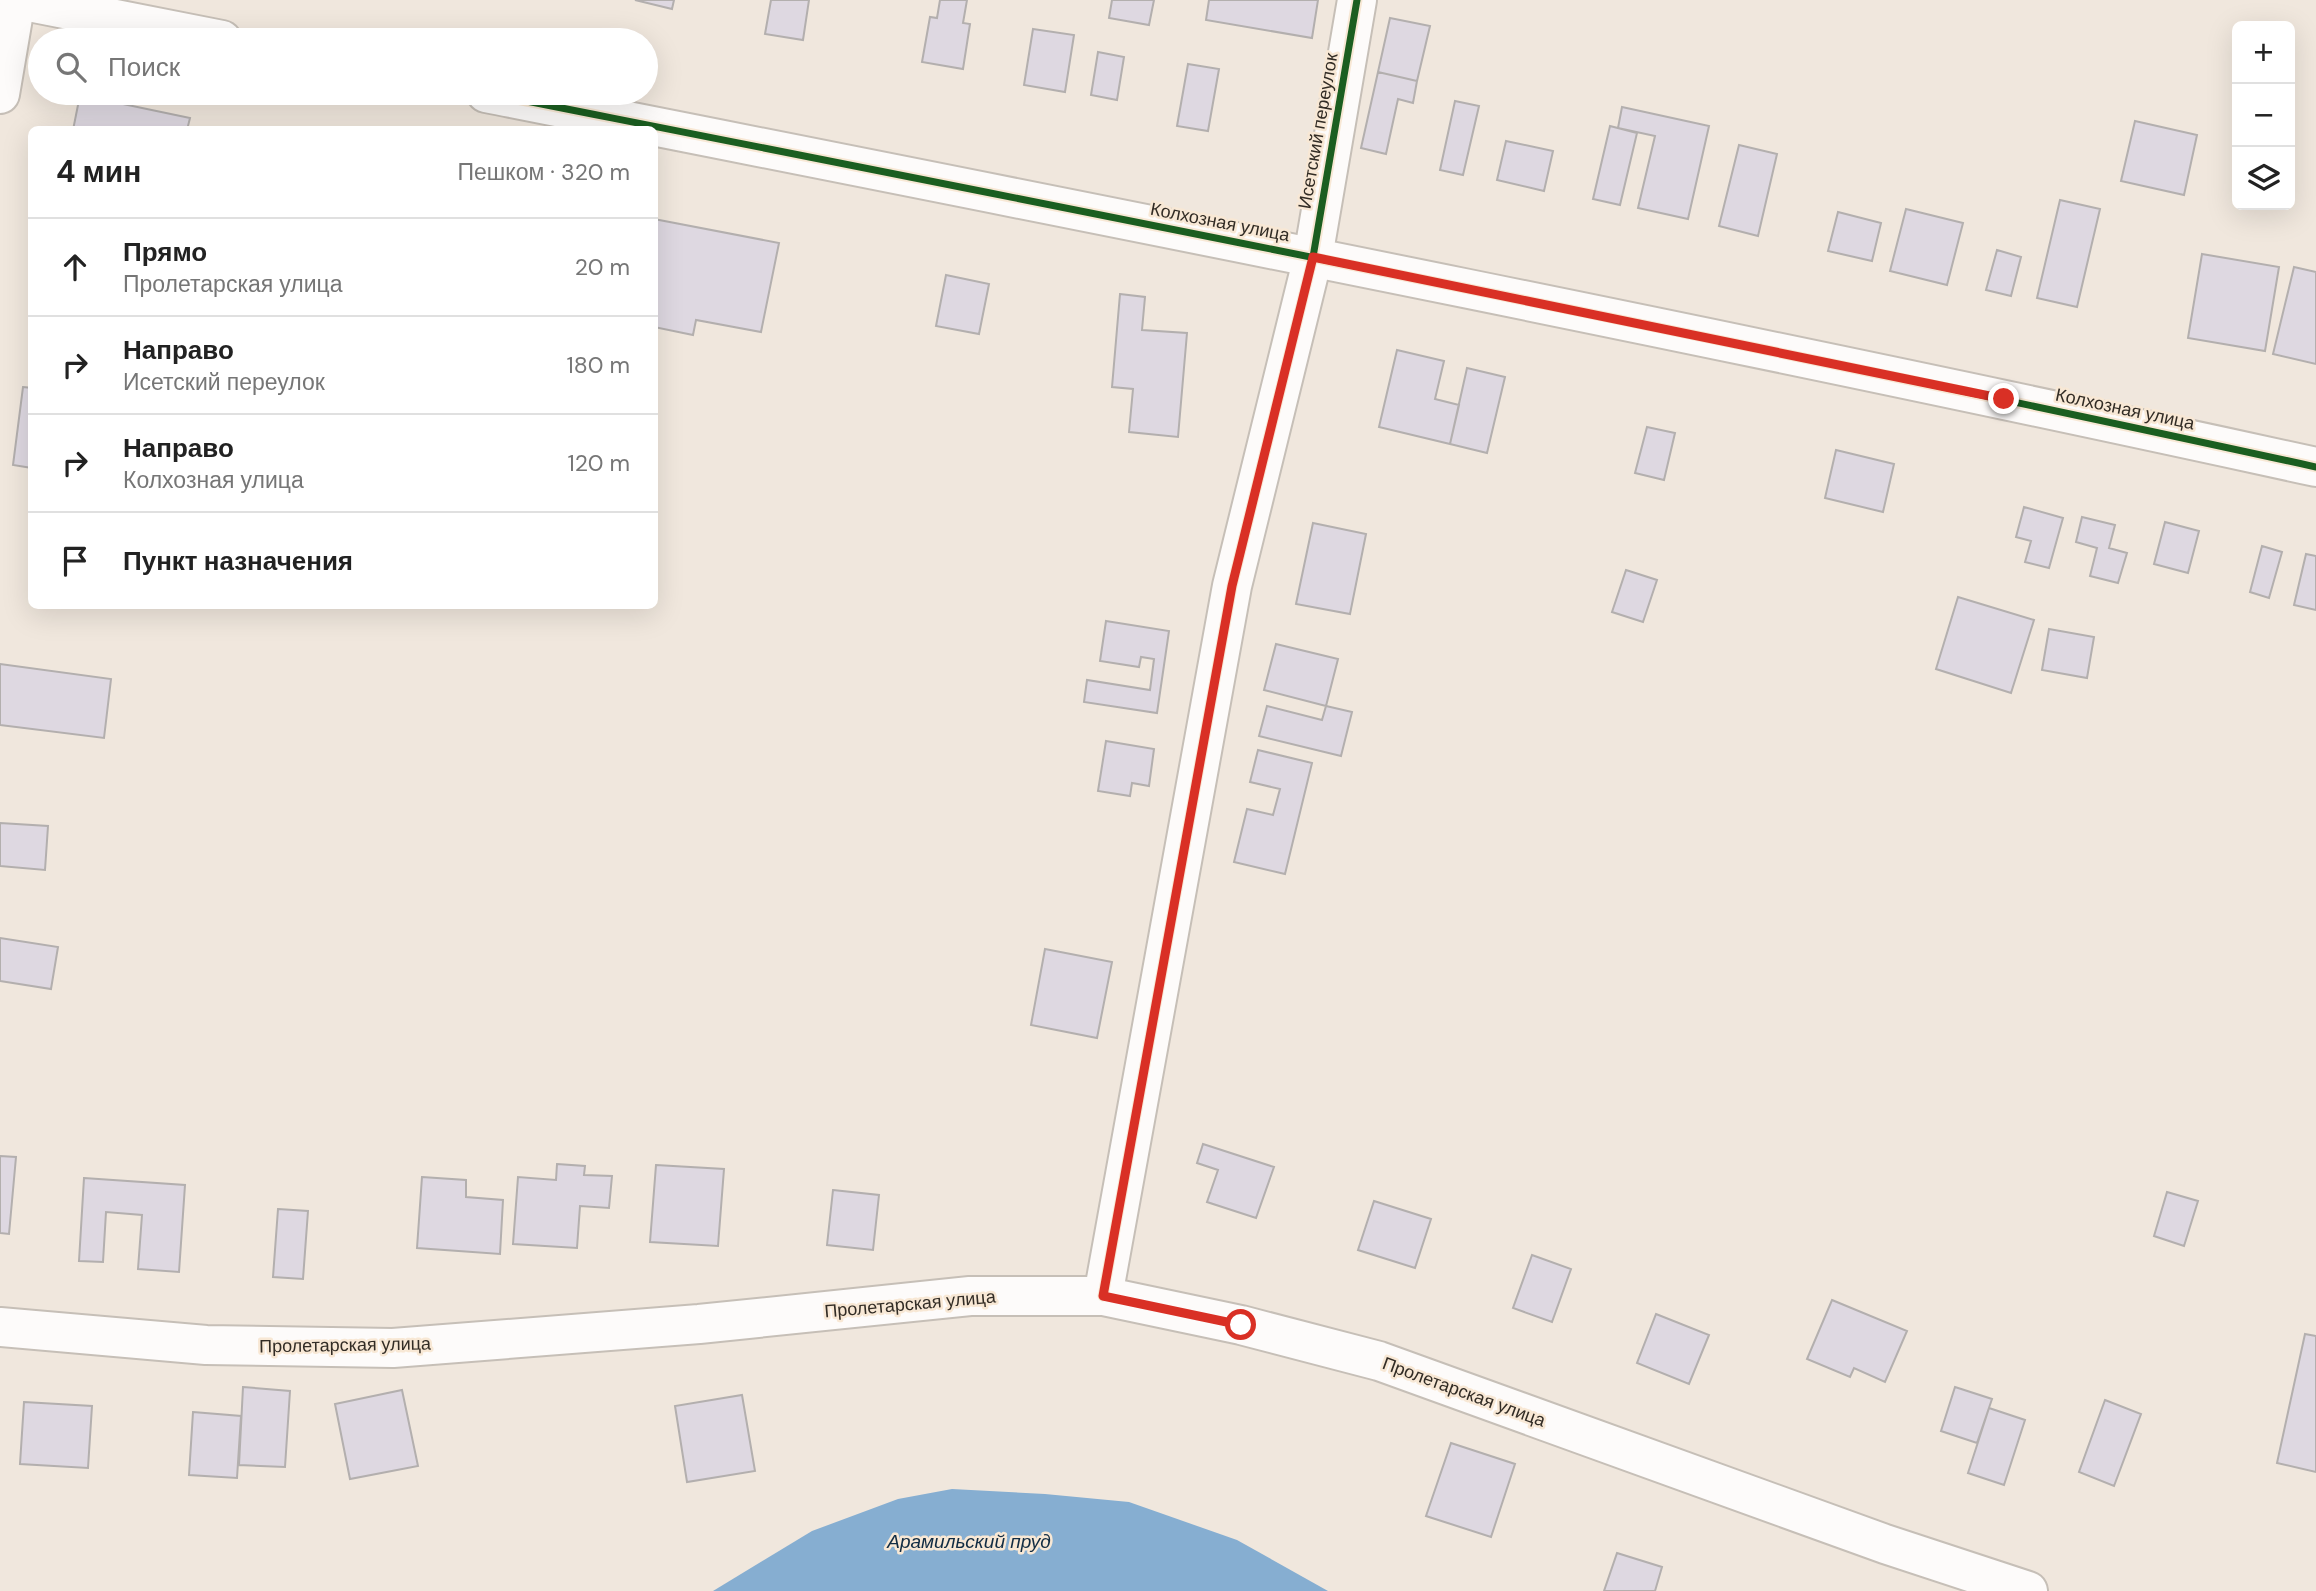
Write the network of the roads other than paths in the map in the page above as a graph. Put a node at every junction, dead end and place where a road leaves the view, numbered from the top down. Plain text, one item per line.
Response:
1 (17, 0) edge
2 (1356, 0) edge
3 (160, 28) edge
4 (0, 94) edge
5 (547, 105) edge
6 (652, 126) edge
7 (658, 127) edge
8 (1313, 257) junction
9 (2316, 467) edge
10 (1103, 1296) junction
11 (0, 1327) edge
12 (2028, 1591) edge

1 - 3 street
1 - 4 street
2 - 8 street, Исетский переулок
5 - 6 street, Колхозная улица
7 - 8 street, Колхозная улица
8 - 9 street, Колхозная улица
8 - 10 street, Исетский переулок
10 - 11 street, Пролетарская улица
10 - 12 street, Пролетарская улица

